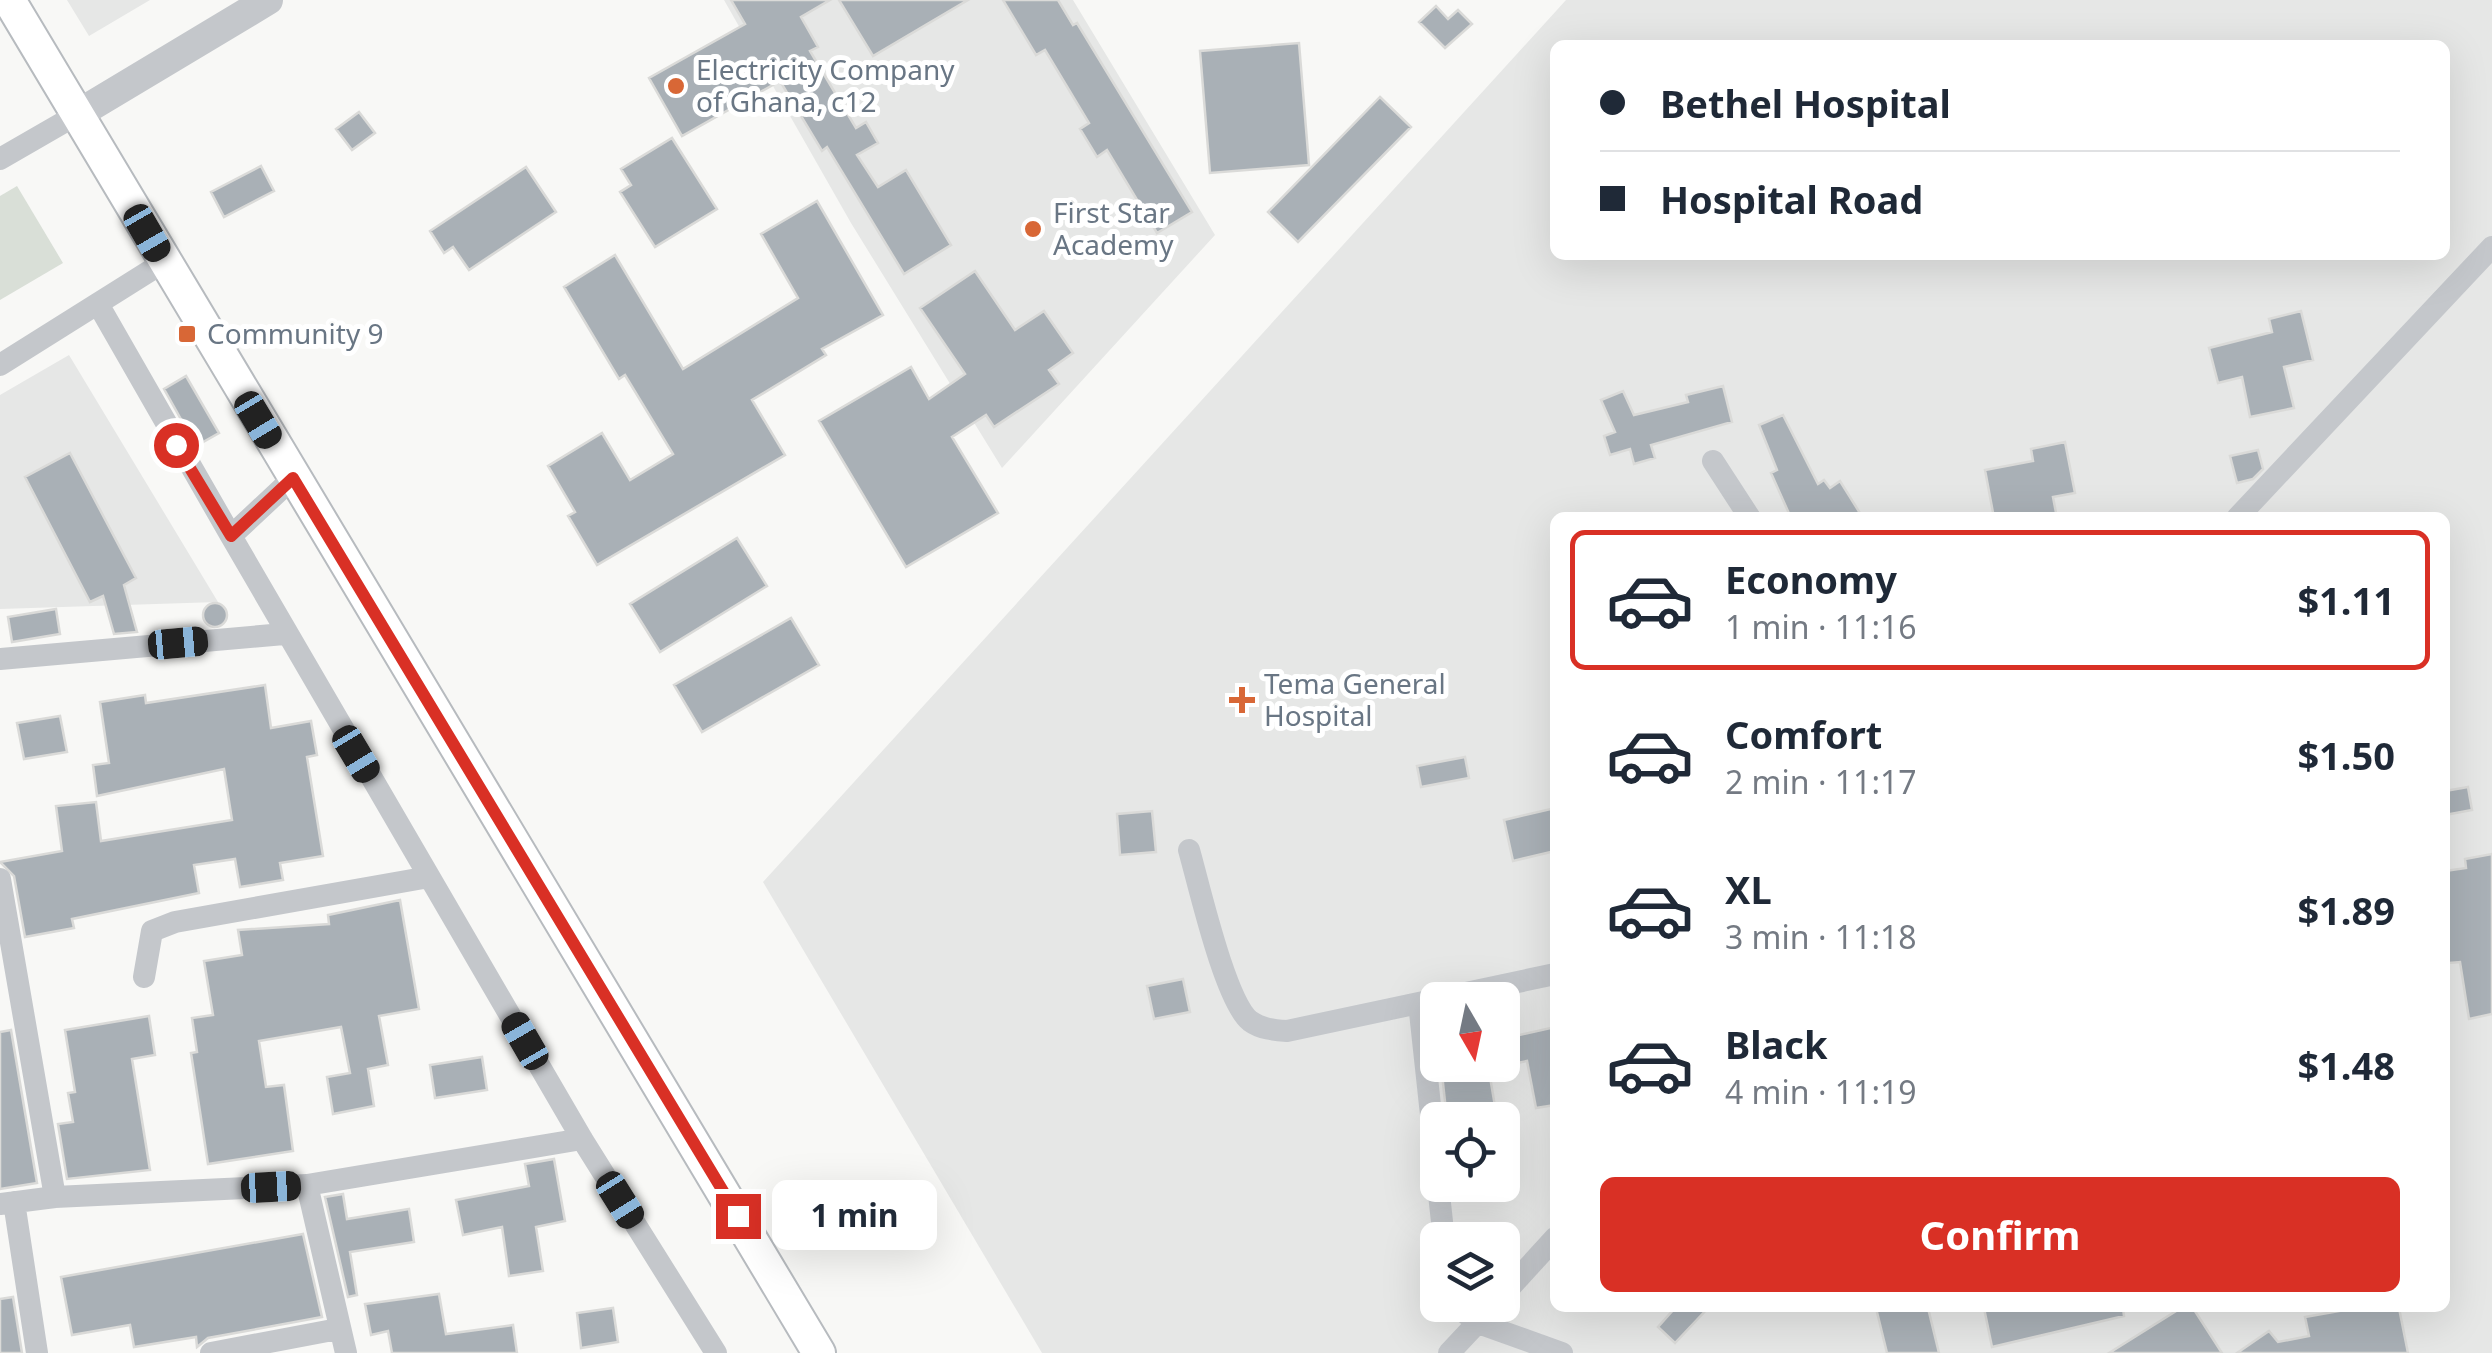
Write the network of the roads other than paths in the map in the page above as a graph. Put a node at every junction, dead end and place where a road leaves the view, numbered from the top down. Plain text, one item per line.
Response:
1 (9, 0) edge
2 (268, 0) edge
3 (78, 114) junction
4 (0, 158) edge
5 (2492, 246) edge
6 (164, 262) junction
7 (98, 304) junction
8 (0, 365) edge
9 (1713, 461) dead end
10 (293, 478) junction
11 (1746, 512) edge
12 (2243, 512) edge
13 (231, 536) junction
14 (284, 634) junction
15 (0, 659) edge
16 (1189, 850) dead end
17 (429, 877) junction
18 (0, 880) edge
19 (1550, 975) edge
20 (144, 977) dead end
21 (1418, 1003) junction
22 (11, 1024) edge
23 (1429, 1102) edge
24 (582, 1139) junction
25 (307, 1185) junction
26 (55, 1197) junction
27 (7, 1203) edge
28 (1550, 1243) edge
29 (1520, 1276) edge
30 (1478, 1323) joint
31 (338, 1330) junction
32 (38, 1353) edge
33 (211, 1353) edge
34 (346, 1353) edge
35 (716, 1353) edge
36 (820, 1353) edge
37 (1448, 1353) edge
38 (1562, 1353) edge

1 - 3 main road
2 - 3 street
3 - 4 street
3 - 6 main road
5 - 12 street
6 - 7 street
6 - 10 main road
7 - 8 street
7 - 13 street
9 - 11 street
10 - 13 street
10 - 36 main road
13 - 14 street
14 - 15 street
14 - 17 street
16 - 21 street
17 - 20 street
17 - 24 street
18 - 22 street
19 - 21 street
21 - 23 street
22 - 26 street
24 - 25 street
24 - 35 street
25 - 26 street
25 - 31 street
26 - 27 street
27 - 32 street
28 - 29 street
30 - 37 street
30 - 38 street
31 - 33 street
31 - 34 street

